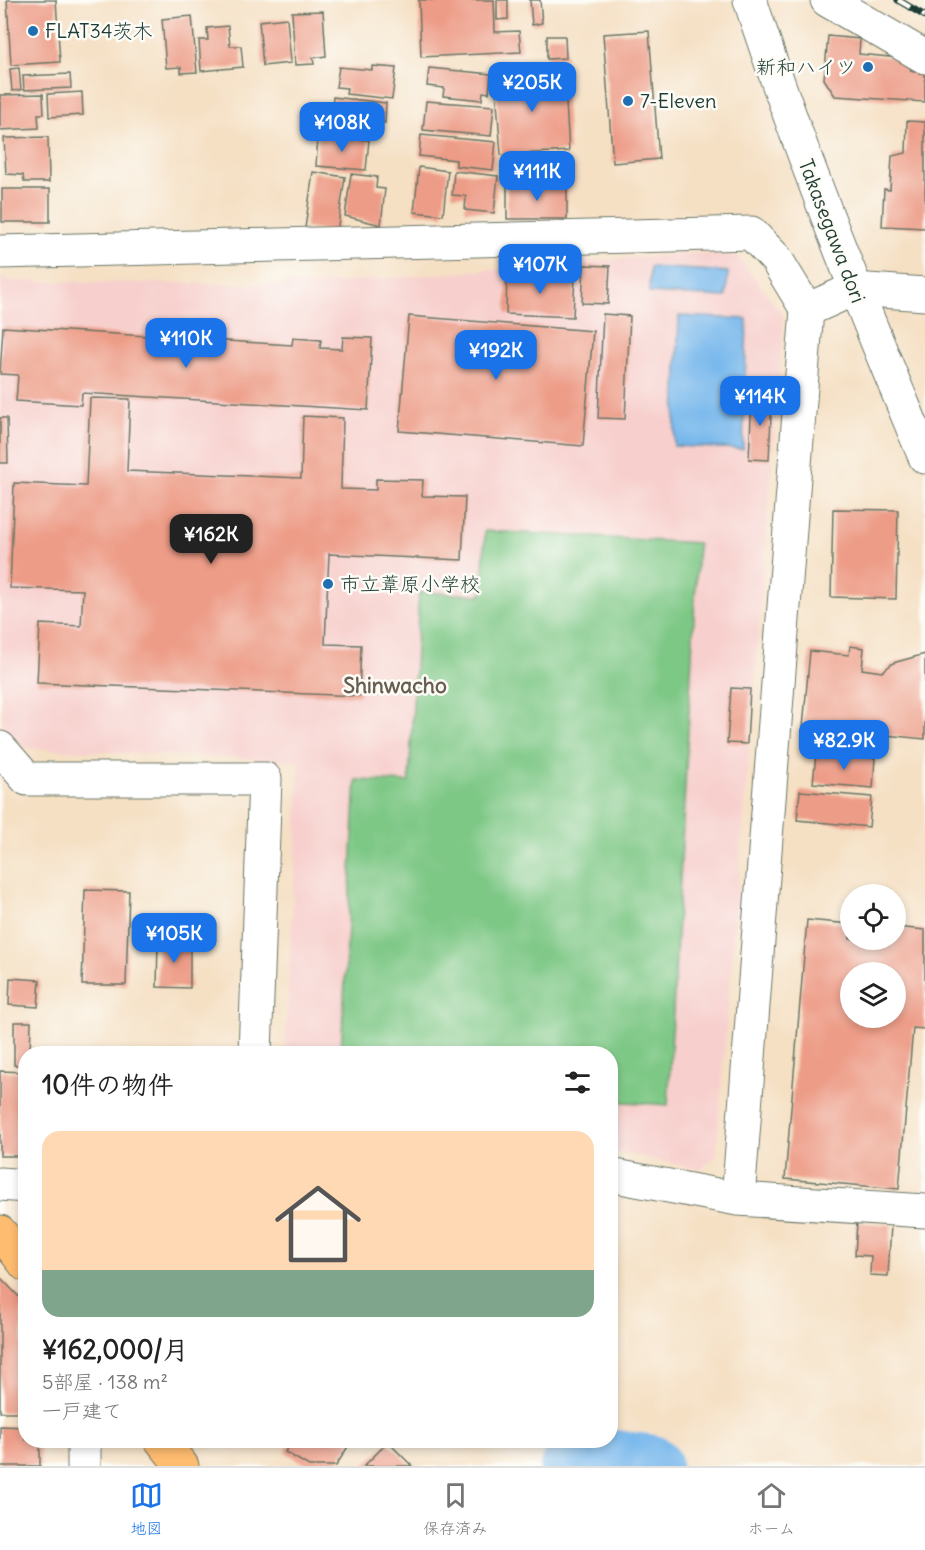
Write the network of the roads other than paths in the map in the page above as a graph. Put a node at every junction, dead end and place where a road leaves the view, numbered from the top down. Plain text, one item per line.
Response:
1 (750, 0) edge
2 (827, 0) edge
3 (925, 57) edge
4 (0, 252) edge
5 (854, 289) junction
6 (925, 294) edge
7 (807, 310) junction
8 (925, 457) edge
9 (0, 748) edge
10 (255, 1046) edge
11 (618, 1176) edge
12 (0, 1184) edge
13 (18, 1185) edge
14 (738, 1199) junction
15 (925, 1211) edge
16 (0, 1232) edge
17 (18, 1255) edge
18 (84, 1448) edge
19 (167, 1448) edge
20 (84, 1466) edge
21 (182, 1466) edge

1 - 5 street, Takasegawa dori
2 - 3 street
4 - 7 street
5 - 6 street
5 - 7 street
5 - 8 street, Takasegawa dori
7 - 14 street
9 - 10 street
11 - 14 street
12 - 13 street
14 - 15 street
16 - 17 main road
18 - 20 street
19 - 21 main road

